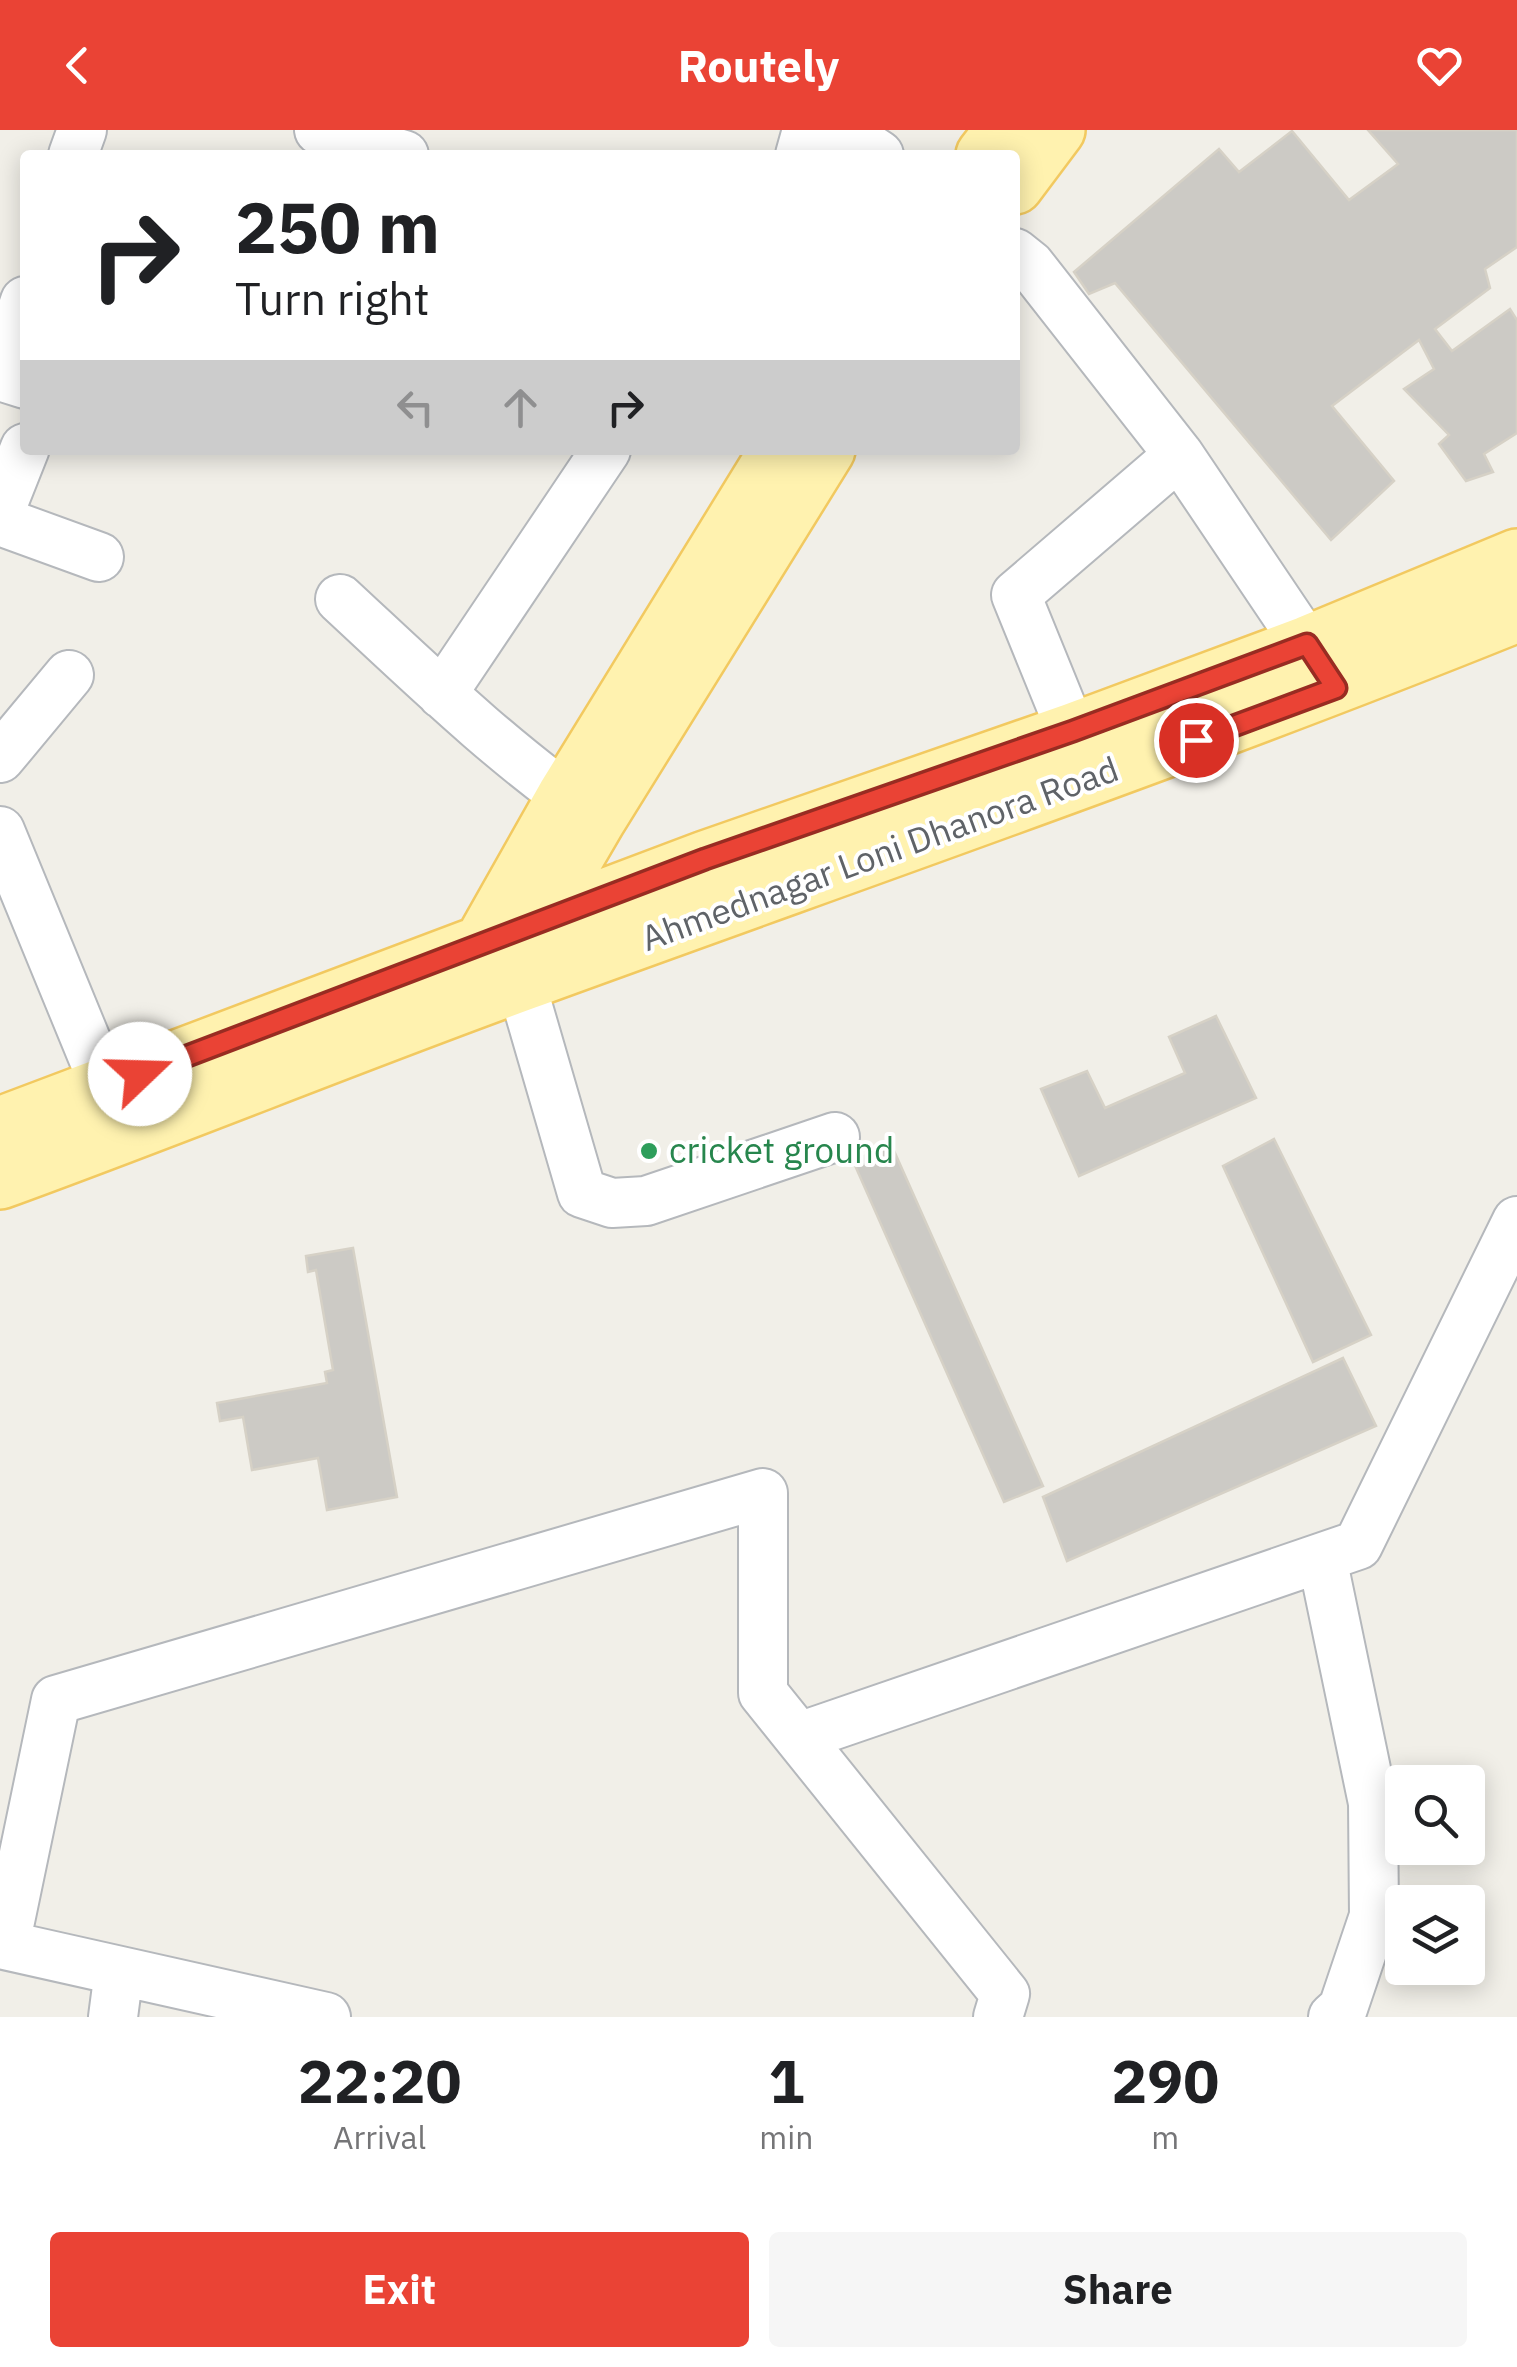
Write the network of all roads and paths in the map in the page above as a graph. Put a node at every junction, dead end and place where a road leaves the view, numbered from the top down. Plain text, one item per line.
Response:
1 (319, 130) edge
2 (841, 130) edge
3 (1057, 130) edge
4 (387, 150) edge
5 (872, 150) edge
6 (1020, 179) edge
7 (1020, 257) edge
8 (20, 316) edge
9 (20, 382) edge
10 (22, 455) edge
11 (603, 455) edge
12 (775, 455) edge
13 (824, 455) edge
14 (1179, 455) junction
15 (0, 511) edge
16 (0, 521) edge
17 (99, 557) dead end
18 (1517, 557) edge
19 (340, 599) dead end
20 (1517, 614) edge
21 (1321, 666) junction
22 (68, 675) dead end
23 (442, 694) junction
24 (1082, 755) junction
25 (0, 758) edge
26 (582, 808) junction
27 (0, 830) edge
28 (536, 922) junction
29 (482, 943) junction
30 (501, 991) junction
31 (115, 1112) junction
32 (0, 1125) edge
33 (835, 1137) dead end
34 (0, 1181) edge
35 (1515, 1232) edge
36 (1322, 1558) junction
37 (799, 1737) junction
38 (2, 1944) edge
39 (120, 1971) junction
40 (113, 2017) edge
41 (326, 2017) edge
42 (998, 2017) edge
43 (1332, 2017) edge

1 - 4 street
2 - 5 street
3 - 6 main road
7 - 14 street
8 - 9 street
10 - 15 street
11 - 23 street
12 - 26 main road
13 - 26 main road
14 - 21 street
14 - 24 street
16 - 17 street
18 - 21 main road, Ahmednagar Loni Dhanora Road
19 - 23 street
20 - 21 main road, Ahmednagar Loni Dhanora Road
21 - 24 main road, Ahmednagar Loni Dhanora Road
22 - 25 street
23 - 26 street
24 - 28 main road, Ahmednagar Loni Dhanora Road
24 - 30 main road, Ahmednagar Loni Dhanora Road
26 - 28 main road
26 - 29 main road
27 - 31 street
28 - 29 main road, Ahmednagar Loni Dhanora Road
28 - 30 main road
29 - 30 main road
29 - 31 main road, Ahmednagar Loni Dhanora Road
30 - 31 main road, Ahmednagar Loni Dhanora Road
30 - 33 street
31 - 32 main road, Ahmednagar Loni Dhanora Road
31 - 34 main road, Ahmednagar Loni Dhanora Road
35 - 36 street
36 - 37 street
36 - 43 street
37 - 38 street
37 - 42 street
38 - 39 street
39 - 40 street
39 - 41 street

